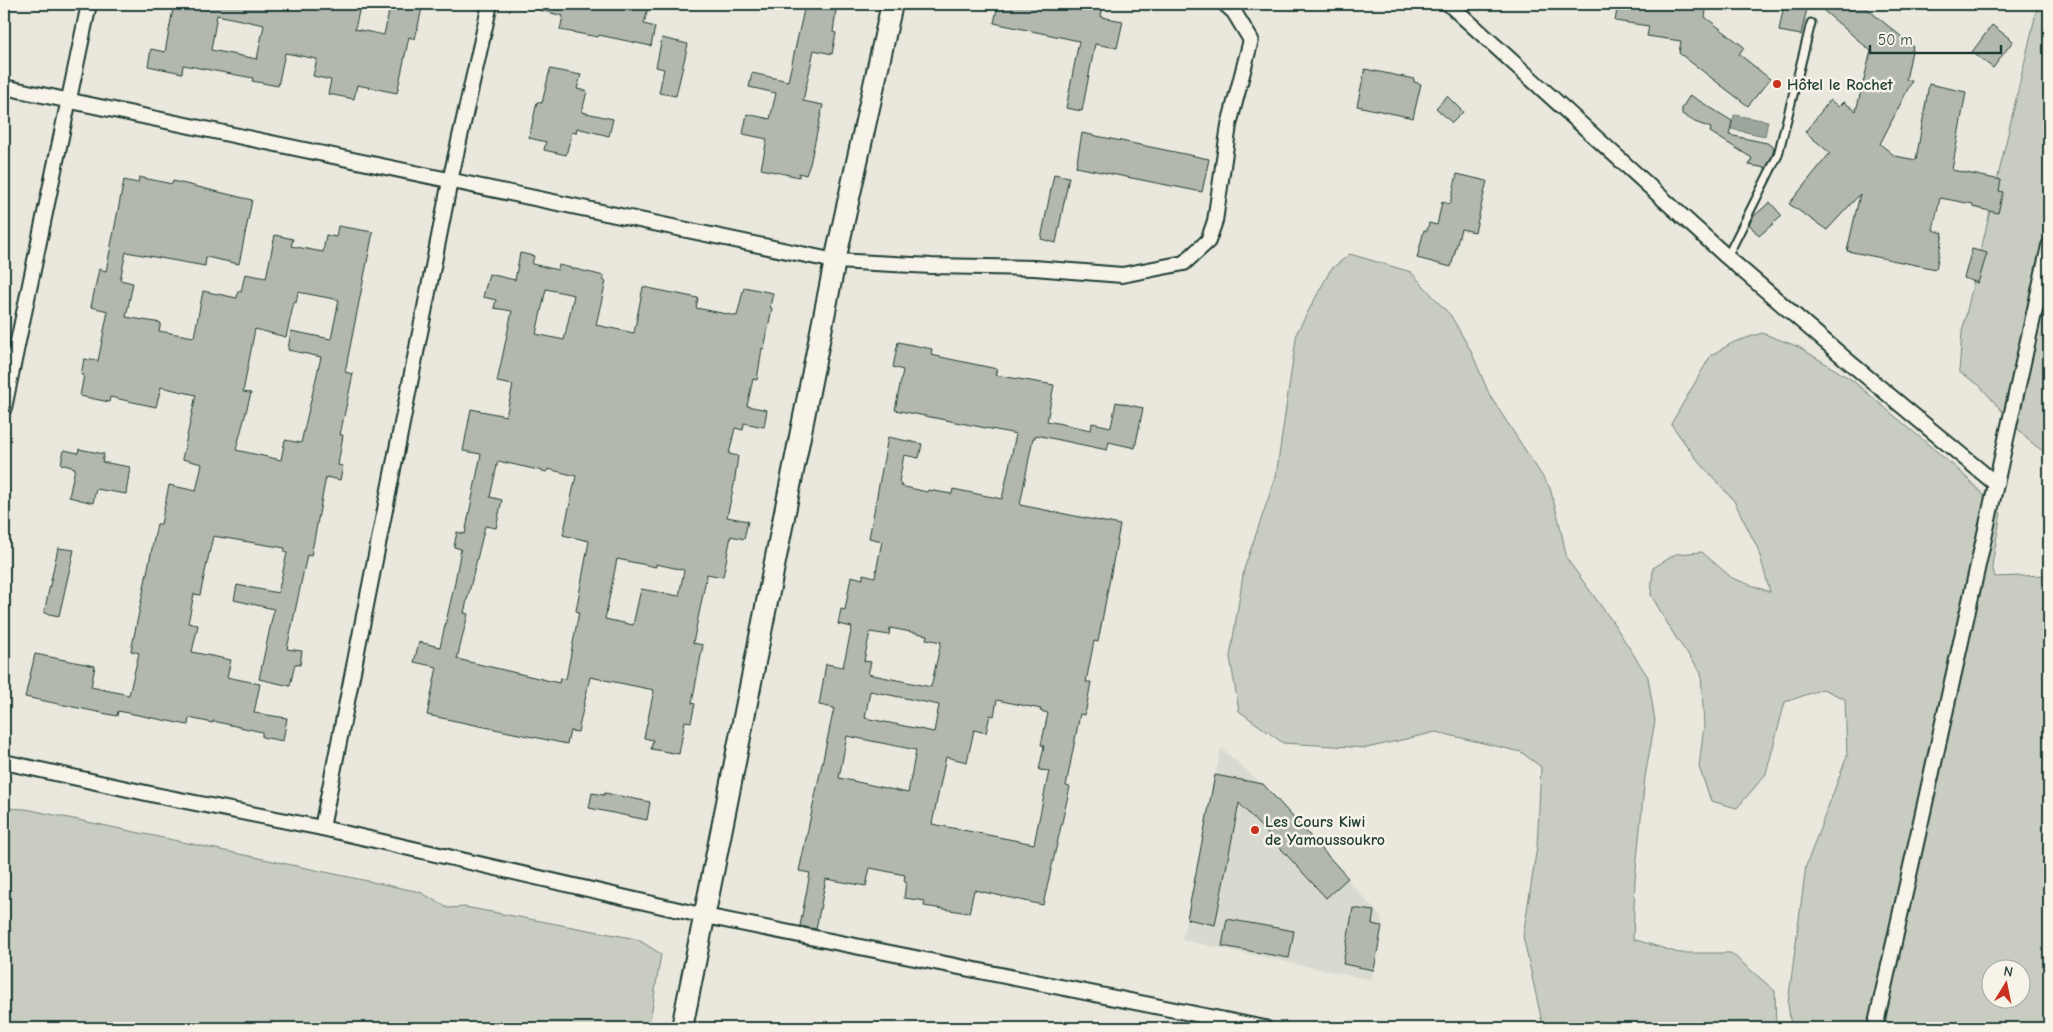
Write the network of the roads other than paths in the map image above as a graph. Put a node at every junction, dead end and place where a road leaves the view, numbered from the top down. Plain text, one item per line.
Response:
1 (89, 4) edge
2 (490, 4) edge
3 (892, 4) edge
4 (1225, 4) edge
5 (1450, 4) edge
6 (1811, 23) dead end
7 (4, 87) edge
8 (69, 100) junction
9 (450, 180) junction
10 (2049, 246) edge
11 (1727, 257) junction
12 (835, 261) junction
13 (4, 408) edge
14 (1996, 484) junction
15 (4, 762) edge
16 (322, 828) junction
17 (705, 916) junction
18 (682, 1028) edge
19 (1265, 1028) edge
20 (1875, 1028) edge

1 - 8 street
2 - 9 street
3 - 12 street
4 - 12 street
5 - 11 street
6 - 11 lane
7 - 8 street
8 - 9 street
8 - 13 street
9 - 12 street
9 - 16 street
10 - 14 street
11 - 14 street
12 - 17 street
14 - 20 street
15 - 16 street
16 - 17 street
17 - 18 street
17 - 19 street

